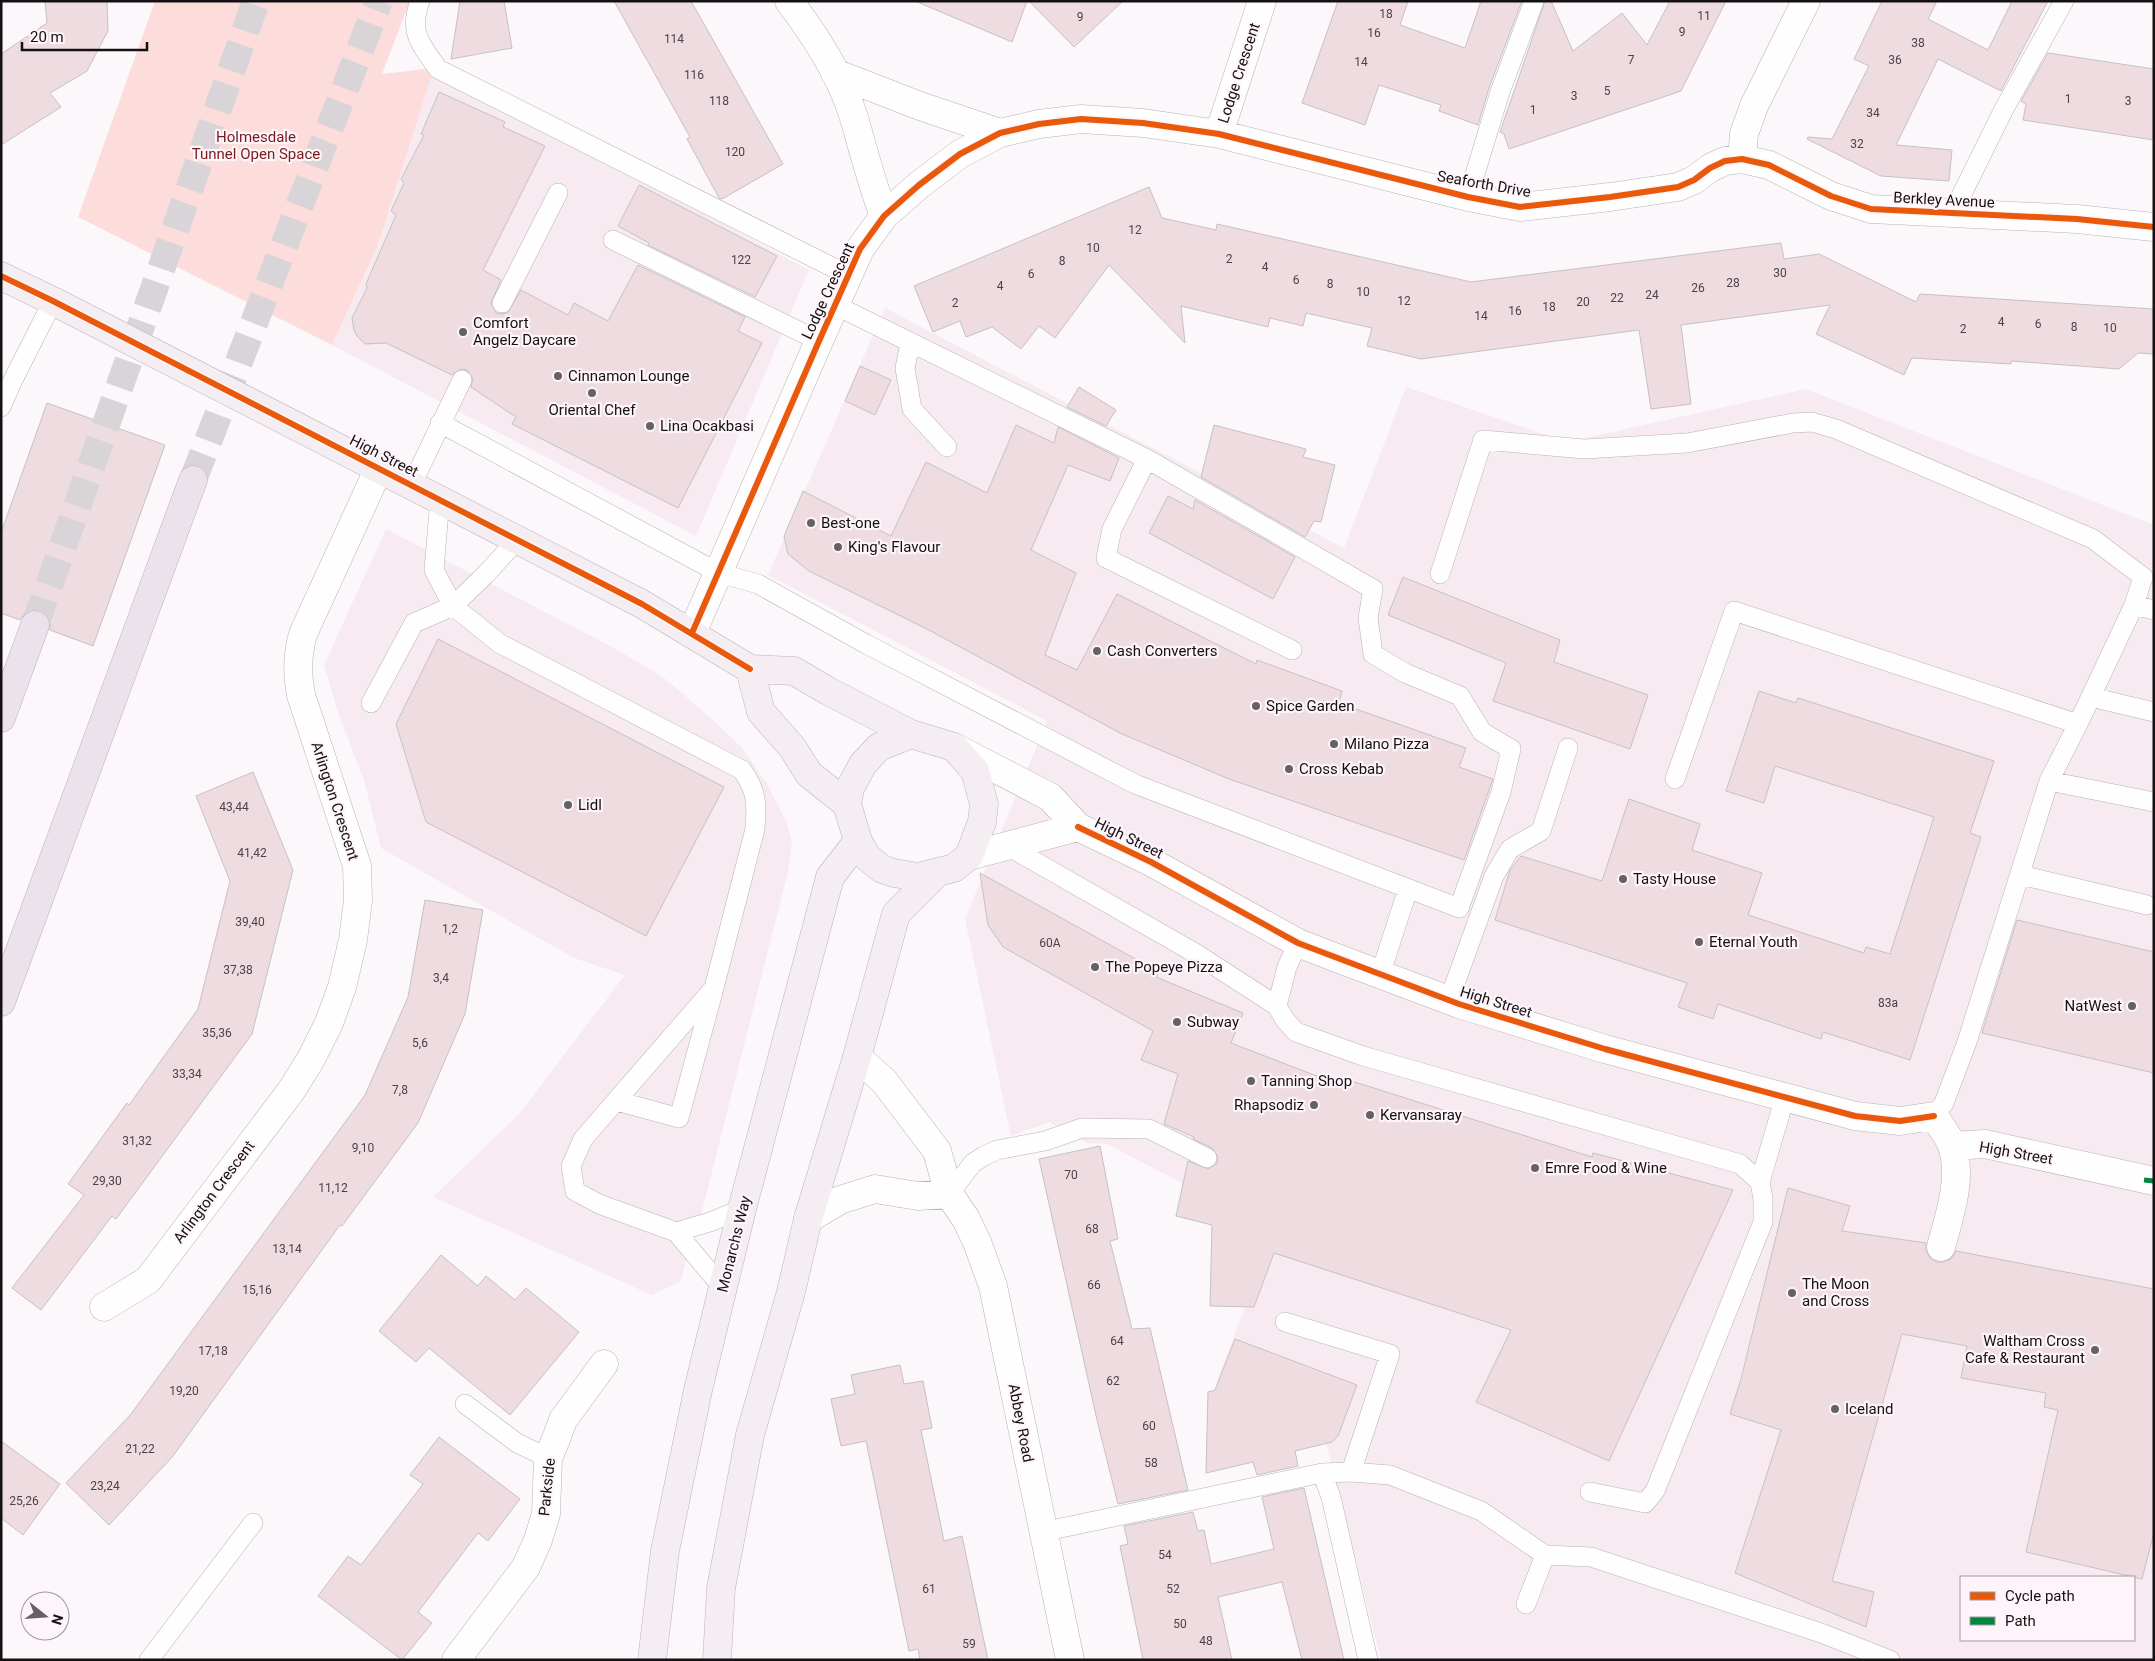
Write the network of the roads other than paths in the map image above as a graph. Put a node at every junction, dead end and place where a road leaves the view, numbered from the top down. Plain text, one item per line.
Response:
1 (420, 1) edge
2 (789, 1) edge
3 (1262, 1) edge
4 (1534, 1) edge
5 (1806, 1) edge
6 (2064, 1) edge
7 (835, 73) junction
8 (1000, 133) junction
9 (1219, 134) junction
10 (1742, 159) junction
11 (558, 193) dead end
12 (1468, 197) junction
13 (1952, 214) junction
14 (884, 216) junction
15 (2154, 227) edge
16 (613, 240) dead end
17 (848, 275) junction
18 (1, 276) edge
19 (53, 301) junction
20 (502, 303) dead end
21 (835, 306) junction
22 (819, 340) junction
23 (910, 343) junction
24 (462, 380) dead end
25 (1, 407) edge
26 (440, 423) junction
27 (947, 447) dead end
28 (1146, 459) junction
29 (379, 468) junction
30 (193, 480) tunnel mouth
31 (412, 484) junction
32 (440, 499) junction
33 (518, 539) junction
34 (719, 573) junction
35 (1440, 574) dead end
36 (2134, 604) junction
37 (453, 606) junction
38 (2154, 610) edge
39 (35, 625) tunnel mouth
40 (692, 633) junction
41 (1292, 650) dead end
42 (750, 669) junction
43 (2091, 697) junction
44 (371, 703) dead end
45 (2154, 712) edge
46 (1, 718) edge
47 (2078, 724) junction
48 (911, 734) junction
49 (954, 746) junction
50 (1568, 748) dead end
51 (1675, 779) dead end
52 (2049, 781) junction
53 (2154, 802) edge
54 (847, 804) junction
55 (1078, 827) junction
56 (858, 841) junction
57 (1006, 845) junction
58 (969, 856) junction
59 (936, 874) junction
60 (2020, 875) junction
61 (1408, 889) junction
62 (2147, 905) dead end
63 (1298, 943) junction
64 (1380, 975) junction
65 (714, 988) junction
66 (1449, 1000) junction
67 (1, 1002) edge
68 (1277, 1006) junction
69 (857, 1057) junction
70 (1785, 1097) junction
71 (617, 1101) junction
72 (1934, 1116) junction
73 (1952, 1146) junction
74 (1207, 1158) dead end
75 (2151, 1176) edge
76 (1760, 1182) junction
77 (950, 1194) junction
78 (742, 1210) junction
79 (808, 1219) junction
80 (676, 1232) junction
81 (1941, 1247) dead end
82 (723, 1288) junction
83 (104, 1306) dead end
84 (1285, 1322) dead end
85 (604, 1364) dead end
86 (465, 1404) dead end
87 (548, 1458) junction
88 (1351, 1472) junction
89 (1322, 1473) junction
90 (1590, 1492) dead end
91 (253, 1524) dead end
92 (1042, 1532) junction
93 (1545, 1555) junction
94 (1526, 1604) dead end
95 (149, 1660) edge
96 (456, 1660) edge
97 (652, 1660) edge
98 (717, 1660) edge
99 (1070, 1660) edge
100 (1368, 1660) edge
101 (1890, 1660) edge

1 - 17 lane
2 - 7 street
3 - 9 street, Lodge Crescent
4 - 12 lane
5 - 10 street
6 - 13 lane
7 - 8 street
7 - 14 street
8 - 9 street, Lodge Crescent
8 - 14 street, Lodge Crescent
9 - 12 street, Seaforth Drive
10 - 12 street, Seaforth Drive
10 - 13 street, Berkley Avenue
11 - 20 lane
13 - 15 street, Berkley Avenue
14 - 17 street, Lodge Crescent
16 - 22 lane
17 - 21 street, Lodge Crescent
18 - 19 main road, High Street
19 - 25 lane
19 - 29 main road, High Street
21 - 22 street, Lodge Crescent
21 - 23 lane
22 - 34 street, Lodge Crescent
23 - 27 lane
23 - 28 lane
24 - 26 lane
26 - 31 lane
26 - 34 lane
28 - 41 lane
28 - 61 lane
29 - 31 main road, High Street
29 - 83 street, Arlington Crescent
30 - 67 highway
31 - 32 main road, High Street
32 - 33 main road, High Street
32 - 37 lane
33 - 37 lane
33 - 40 main road, High Street
34 - 40 street, Lodge Crescent
34 - 61 lane
35 - 36 lane
36 - 38 lane
36 - 43 lane
37 - 44 lane
37 - 65 lane
39 - 46 highway
40 - 42 main road, High Street
42 - 48 main road, High Street
42 - 54 main road
43 - 45 lane
43 - 47 lane
47 - 51 lane
47 - 52 lane
48 - 49 main road
48 - 54 main road
49 - 55 street, High Street
49 - 58 main road
50 - 66 lane
52 - 53 lane
52 - 60 lane
54 - 56 main road
55 - 57 street, High Street
55 - 63 street, High Street
56 - 59 main road
56 - 78 main road, Monarchs Way
57 - 58 street, High Street
57 - 68 lane
58 - 59 main road
59 - 69 main road
60 - 62 lane
60 - 72 lane
61 - 64 lane
63 - 64 street, High Street
63 - 68 lane
64 - 66 street, High Street
65 - 71 lane
65 - 71 lane
66 - 70 street, High Street
68 - 76 lane
69 - 77 street, Abbey Road
69 - 79 main road
70 - 72 street, High Street
70 - 76 lane
71 - 80 lane
72 - 73 street
73 - 75 street, High Street
73 - 81 street
74 - 77 lane
76 - 90 lane
77 - 79 street
77 - 92 street, Abbey Road
78 - 80 lane
78 - 82 main road, Monarchs Way
79 - 98 main road
80 - 82 lane
82 - 97 main road, Monarchs Way
84 - 88 lane
85 - 87 street, Parkside
86 - 87 lane
87 - 96 street, Parkside
88 - 89 lane
88 - 93 lane
89 - 92 lane
89 - 100 lane
91 - 95 lane
92 - 99 street, Abbey Road
93 - 94 lane
93 - 101 lane

